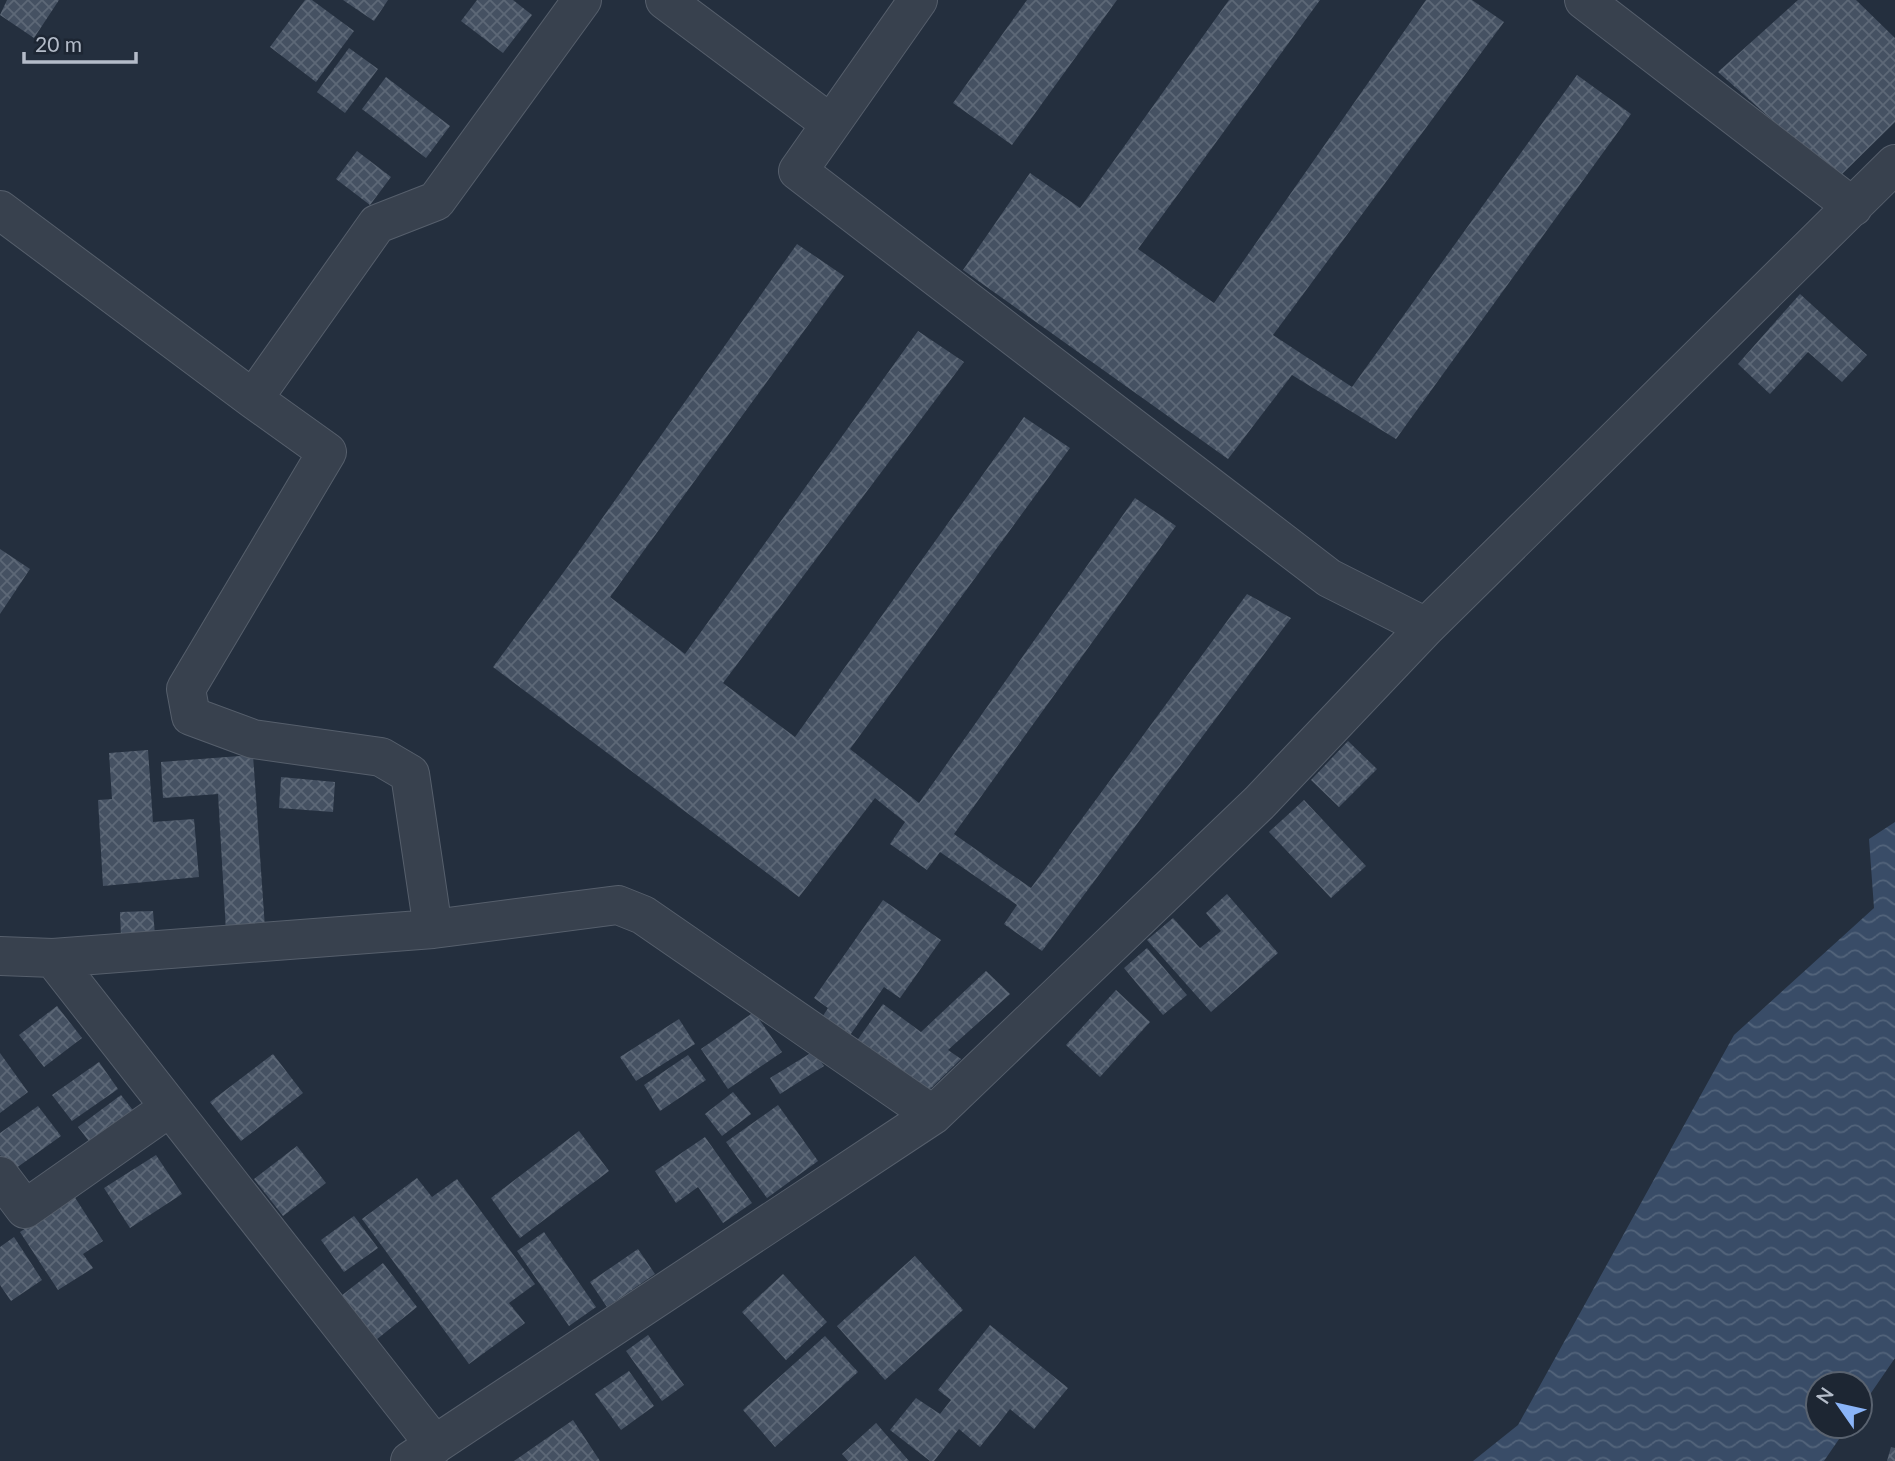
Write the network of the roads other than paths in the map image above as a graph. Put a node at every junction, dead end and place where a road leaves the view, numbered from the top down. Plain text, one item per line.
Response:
1 (582, 0) edge
2 (665, 0) edge
3 (918, 0) edge
4 (1584, 0) edge
5 (831, 124) junction
6 (1895, 164) edge
7 (1853, 207) junction
8 (0, 210) edge
9 (253, 400) junction
10 (1426, 626) junction
11 (433, 929) junction
12 (0, 956) edge
13 (53, 958) junction
14 (169, 1108) junction
15 (933, 1115) junction
16 (0, 1176) edge
17 (423, 1453) edge

1 - 9 street
2 - 5 street
3 - 5 street
4 - 7 street
5 - 10 street
6 - 7 street
7 - 10 street
8 - 9 street
9 - 11 street
10 - 15 street
11 - 13 street
11 - 15 street
12 - 13 street
13 - 14 street
14 - 16 street
14 - 17 street
15 - 17 street

